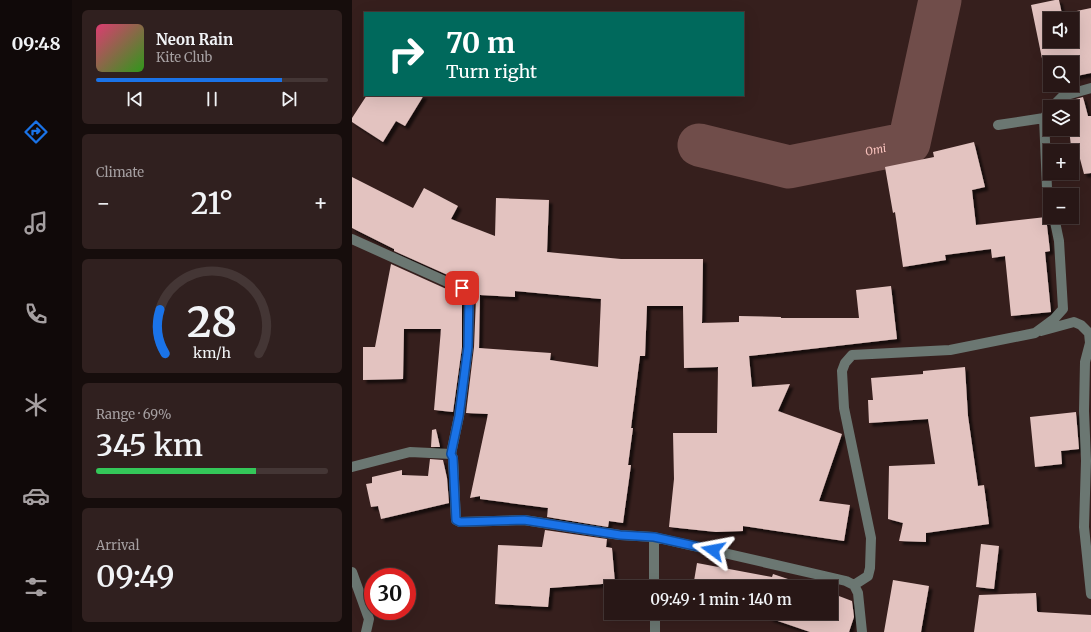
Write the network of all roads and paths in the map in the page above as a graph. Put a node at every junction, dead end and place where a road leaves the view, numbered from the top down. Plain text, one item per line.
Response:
1 (1091, 88) edge
2 (1059, 100) edge
3 (1043, 118) edge
4 (998, 125) dead end
5 (1045, 136) edge
6 (1047, 188) edge
7 (1055, 224) edge
8 (352, 239) edge
9 (1086, 323) edge
10 (1035, 333) junction
11 (451, 454) junction
12 (352, 467) edge
13 (654, 537) junction
14 (352, 572) edge
15 (654, 580) edge
16 (854, 585) junction
17 (1091, 594) edge
18 (655, 620) edge
19 (366, 632) edge
20 (655, 632) edge
21 (862, 632) edge

1 - 2 street
3 - 4 street
5 - 6 street
7 - 10 street
8 - 11 street
9 - 10 street
9 - 17 street
10 - 16 street
11 - 12 street
11 - 13 street
13 - 15 street
13 - 16 street
14 - 19 street
16 - 21 street
18 - 20 street

